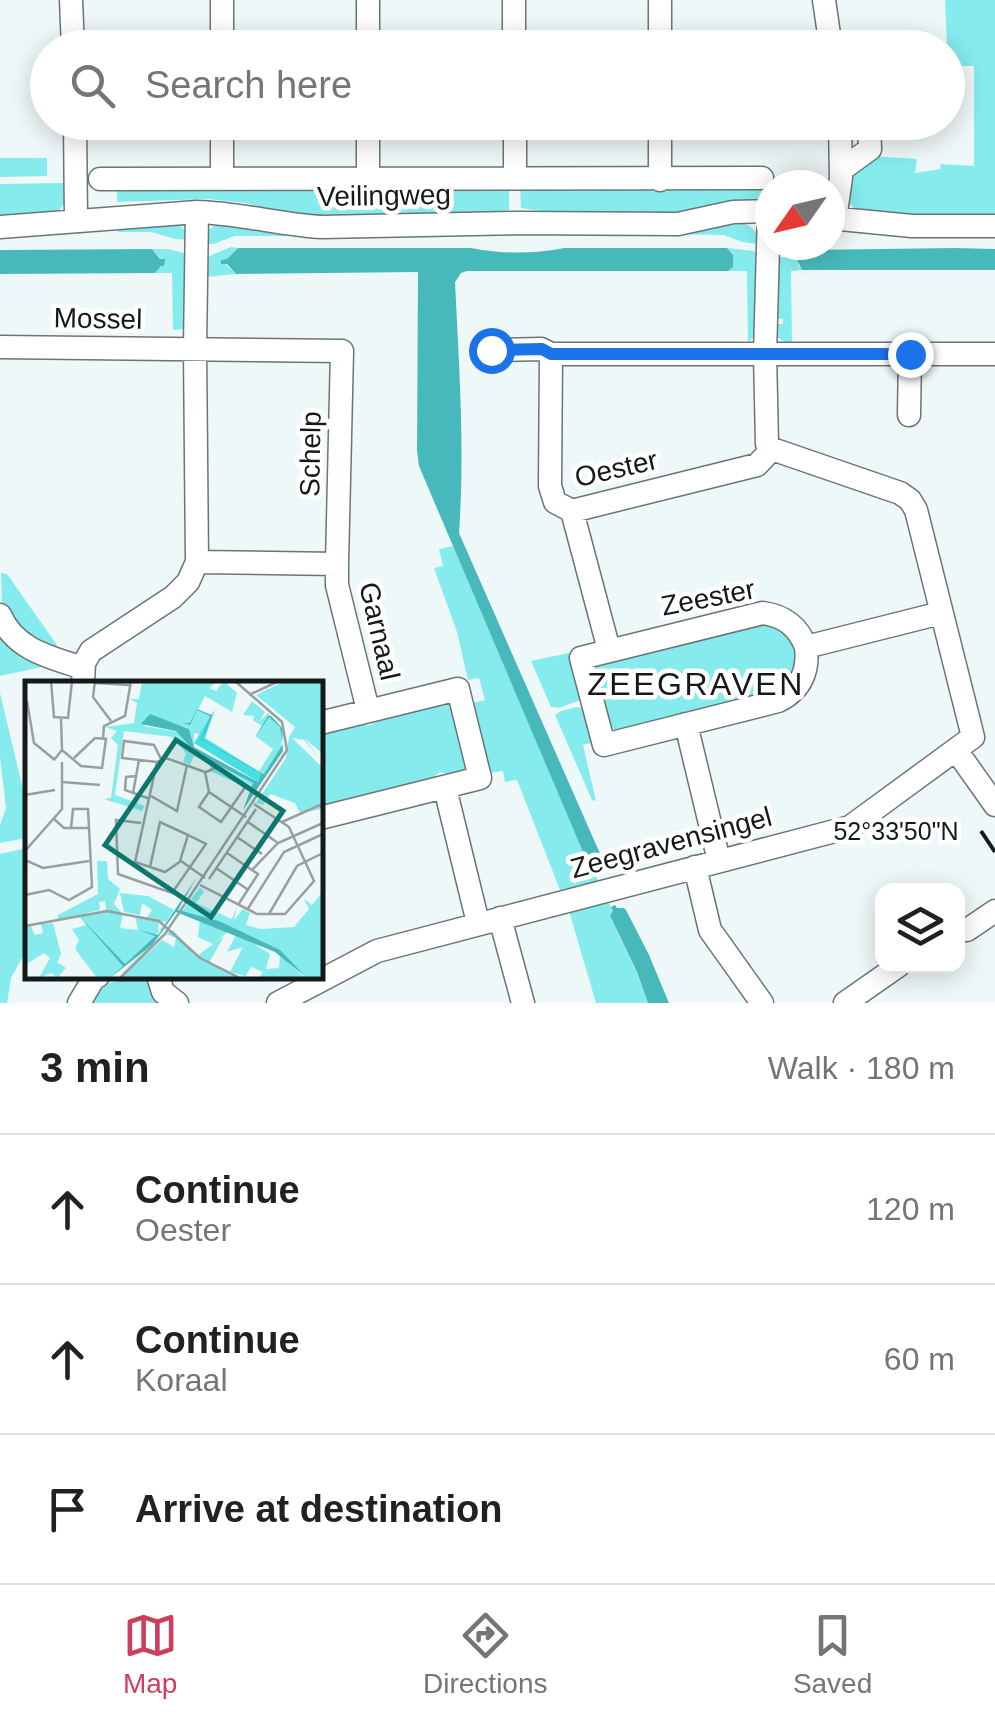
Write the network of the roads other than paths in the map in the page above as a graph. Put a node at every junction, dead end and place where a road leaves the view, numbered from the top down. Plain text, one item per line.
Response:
1 (71, 0) edge
2 (222, 0) edge
3 (368, 0) edge
4 (514, 0) edge
5 (660, 0) edge
6 (824, 0) edge
7 (72, 30) edge
8 (222, 30) edge
9 (368, 30) edge
10 (514, 30) edge
11 (660, 30) edge
12 (828, 30) edge
13 (75, 140) edge
14 (222, 140) edge
15 (368, 140) edge
16 (515, 140) edge
17 (660, 140) edge
18 (840, 140) edge
19 (870, 140) edge
20 (841, 170) joint
21 (515, 177) junction
22 (755, 178) edge
23 (100, 179) dead end
24 (222, 179) junction
25 (368, 180) junction
26 (660, 180) junction
27 (755, 211) edge
28 (198, 212) junction
29 (845, 219) edge
30 (76, 221) junction
31 (995, 226) edge
32 (0, 227) edge
33 (768, 260) edge
34 (0, 347) edge
35 (195, 349) junction
36 (491, 350) dead end
37 (551, 354) junction
38 (765, 354) junction
39 (910, 354) junction
40 (995, 354) edge
41 (909, 416) dead end
42 (772, 449) junction
43 (572, 511) junction
44 (196, 562) junction
45 (338, 564) junction
46 (941, 612) junction
47 (0, 615) edge
48 (806, 646) junction
49 (609, 650) junction
50 (83, 675) edge
51 (368, 710) junction
52 (322, 722) edge
53 (686, 724) junction
54 (956, 750) junction
55 (445, 788) junction
56 (995, 805) edge
57 (322, 818) edge
58 (720, 861) junction
59 (695, 867) junction
60 (995, 911) edge
61 (489, 921) junction
62 (965, 930) edge
63 (888, 973) edge
64 (93, 978) edge
65 (158, 978) edge
66 (79, 1003) edge
67 (176, 1003) edge
68 (278, 1003) edge
69 (522, 1003) edge
70 (762, 1003) edge
71 (844, 1003) edge

1 - 7 street
2 - 8 street
3 - 9 street
4 - 10 street
5 - 11 street
6 - 12 street
13 - 30 street
14 - 24 street
15 - 25 street
16 - 21 street
17 - 26 street
18 - 20 street
19 - 20 street
21 - 25 street
21 - 26 street
22 - 26 street
23 - 24 street
24 - 25 street
27 - 28 street, Veilingweg
28 - 30 street, Veilingweg
28 - 35 street
29 - 31 street
30 - 32 street, Veilingweg
33 - 38 street
34 - 35 street, Mossel
35 - 44 street
35 - 45 street, Schelp
36 - 37 street
37 - 38 street
37 - 43 street, Oester
38 - 39 street
38 - 42 street
39 - 40 street
39 - 41 street
42 - 43 street, Oester
42 - 46 street
43 - 49 street
44 - 45 street
44 - 50 street
45 - 51 street, Garnaal
46 - 48 street
46 - 54 street
47 - 50 street
48 - 49 street, Zeester
48 - 53 street
49 - 53 street
51 - 52 street, Garnaal
51 - 55 street, Garnaal
53 - 58 street
54 - 56 street
54 - 58 street, Zeegravensingel
55 - 57 street, Garnaal
55 - 61 street
58 - 59 street, Zeegravensingel
59 - 61 street, Zeegravensingel
59 - 70 street
60 - 62 street
61 - 68 street, Zeegravensingel
61 - 69 street
63 - 71 street
64 - 66 street
65 - 67 street

